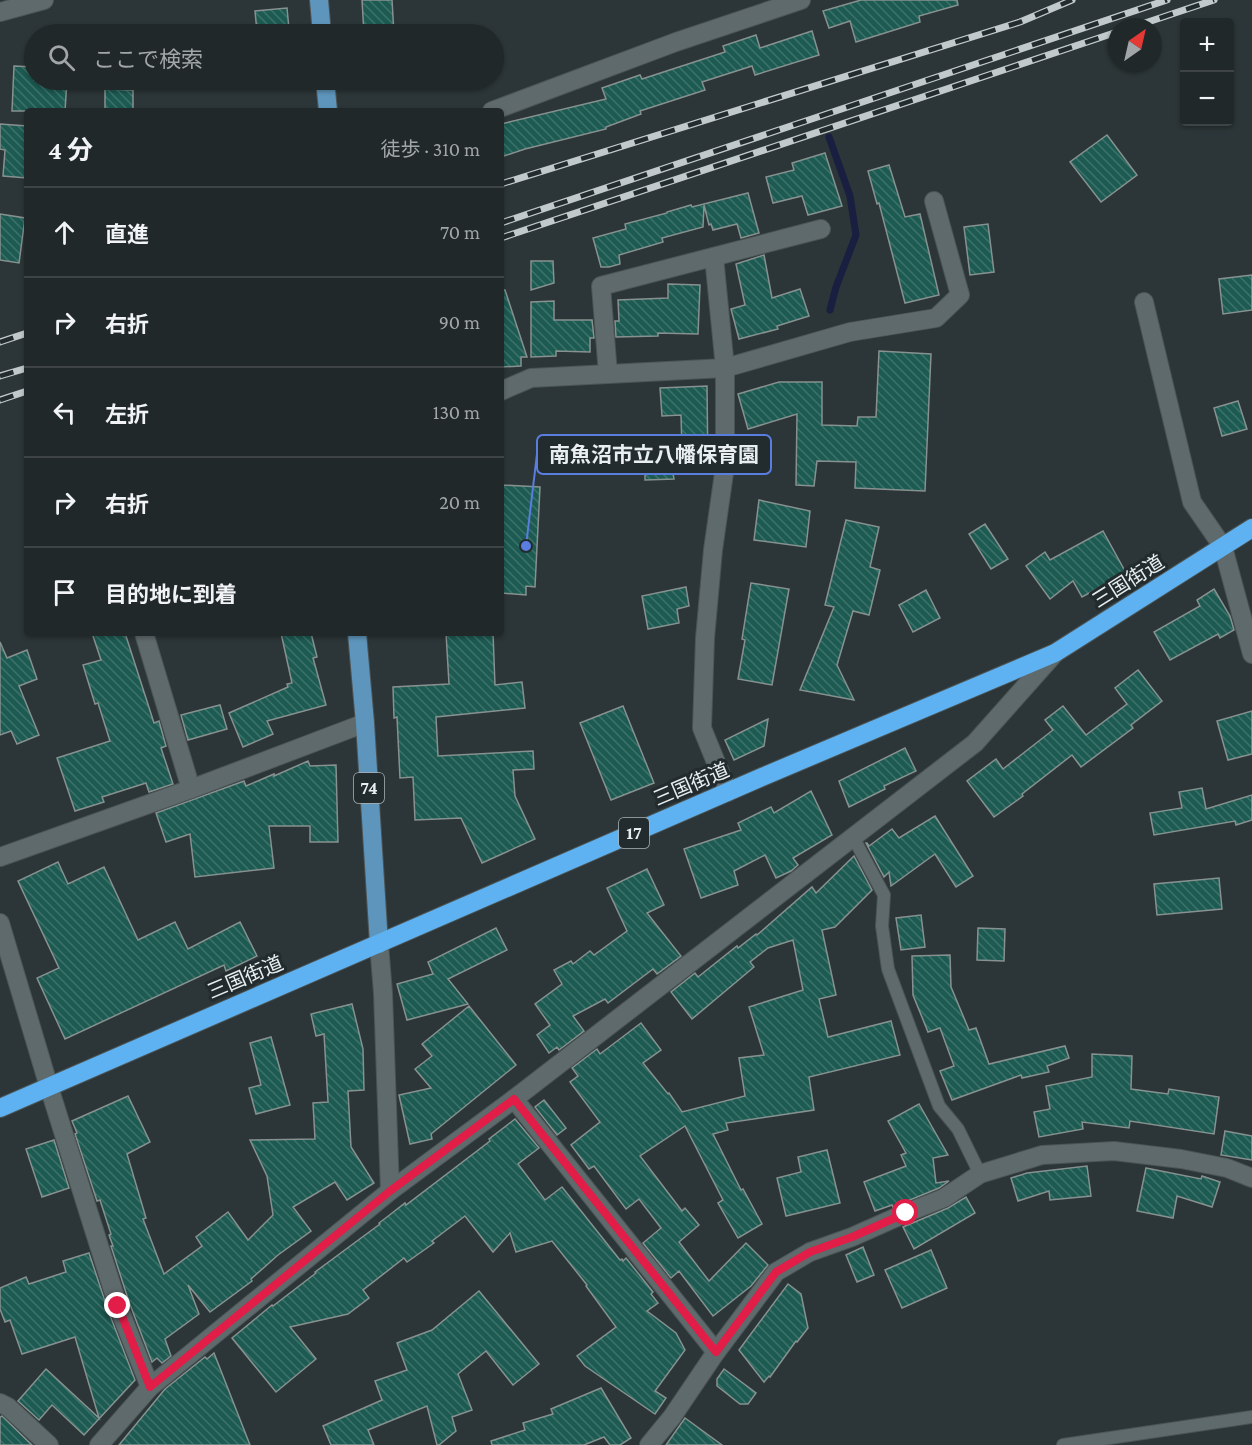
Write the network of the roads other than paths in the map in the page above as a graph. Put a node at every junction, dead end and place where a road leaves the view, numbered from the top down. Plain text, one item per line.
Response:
1 (44, 0) edge
2 (319, 0) edge
3 (801, 0) edge
4 (781, 3) edge
5 (0, 12) edge
6 (321, 24) edge
7 (326, 90) edge
8 (328, 108) edge
9 (500, 108) edge
10 (934, 201) dead end
11 (821, 229) dead end
12 (714, 257) junction
13 (1144, 302) dead end
14 (725, 368) junction
15 (608, 374) junction
16 (504, 390) edge
17 (1252, 528) edge
18 (1223, 547) junction
19 (145, 636) edge
20 (357, 636) edge
21 (1055, 653) junction
22 (1252, 654) edge
23 (365, 723) junction
24 (190, 789) junction
25 (728, 792) junction
26 (853, 837) junction
27 (0, 857) edge
28 (0, 923) edge
29 (379, 944) junction
30 (49, 1087) junction
31 (514, 1099) junction
32 (0, 1108) edge
33 (980, 1173) junction
34 (1252, 1178) edge
35 (390, 1191) junction
36 (716, 1352) junction
37 (150, 1387) junction
38 (0, 1403) edge
39 (1252, 1417) edge
40 (49, 1445) edge
41 (99, 1445) edge
42 (649, 1445) edge
43 (1063, 1445) edge

1 - 5 street
2 - 6 main road
3 - 4 street
4 - 9 street
7 - 8 main road
10 - 14 street
11 - 12 street
12 - 14 street
12 - 15 street
13 - 18 street
14 - 15 street
14 - 25 street
15 - 16 street
17 - 18 highway, 三国街道 / 17
18 - 21 highway, 三国街道 / 17
18 - 22 street
19 - 24 street
20 - 23 main road, 74
21 - 25 highway, 三国街道 / 17
21 - 26 street
23 - 24 street
23 - 29 main road, 74
24 - 27 street
25 - 29 highway, 三国街道 / 17
26 - 31 street
26 - 33 lane
28 - 30 street
29 - 30 highway, 三国街道 / 17
29 - 35 street
30 - 32 highway, 三国街道 / 17
30 - 37 street
31 - 35 street
31 - 36 street
33 - 34 street
33 - 36 street
35 - 37 street
36 - 42 street
37 - 41 street
38 - 40 street
39 - 43 lane

